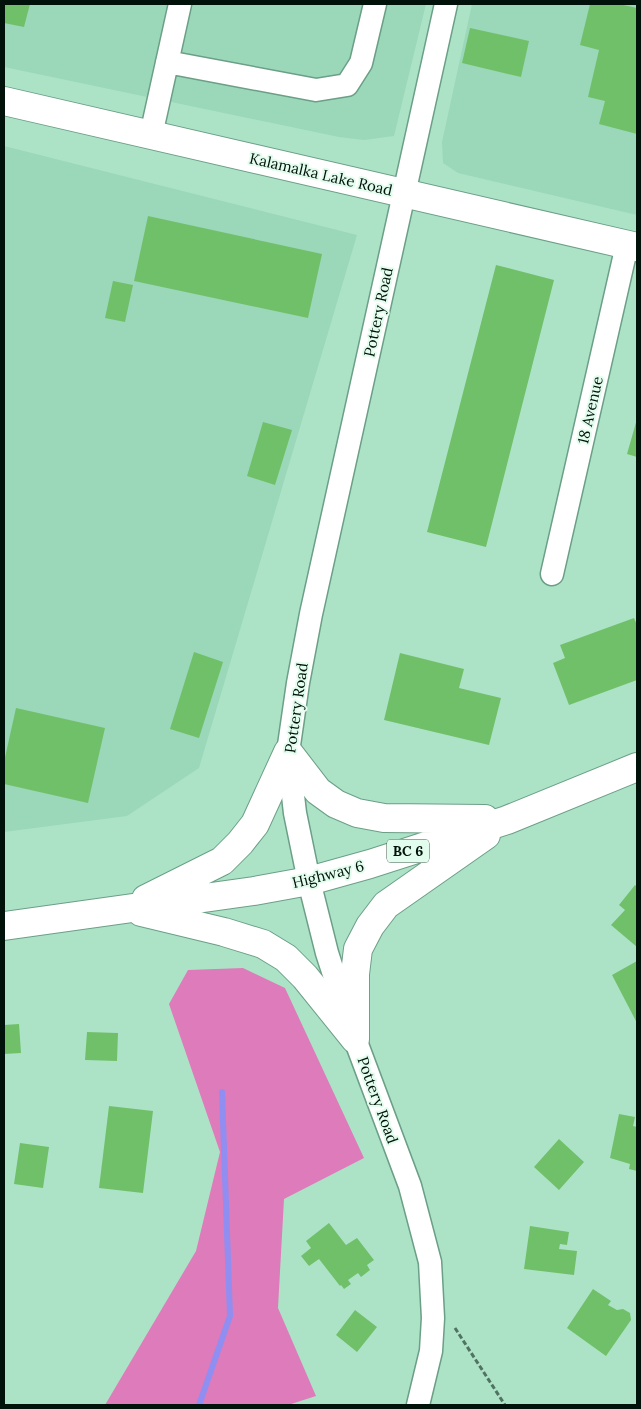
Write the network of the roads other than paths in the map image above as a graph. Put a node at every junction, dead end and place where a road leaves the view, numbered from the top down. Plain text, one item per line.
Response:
1 (180, 4) edge
2 (375, 4) edge
3 (446, 4) edge
4 (167, 62) junction
5 (4, 101) edge
6 (151, 135) junction
7 (403, 193) junction
8 (632, 246) edge
9 (552, 574) dead end
10 (288, 752) junction
11 (637, 767) edge
12 (508, 820) junction
13 (309, 881) junction
14 (127, 908) junction
15 (4, 926) edge
16 (355, 1039) junction
17 (418, 1405) edge

1 - 4 street
2 - 4 street
3 - 7 street, Pottery Road
4 - 6 street
5 - 6 main road, Kalamalka Lake Road
6 - 7 main road, Kalamalka Lake Road
7 - 8 main road, Kalamalka Lake Road
7 - 10 street, Pottery Road
8 - 9 street, 18 Avenue
10 - 12 main road
10 - 13 street, Pottery Road
10 - 14 main road
11 - 12 main road, Highway 6 / BC 6
12 - 13 main road, Highway 6 / BC 6
12 - 16 main road
13 - 14 main road, Highway 6 / BC 6
13 - 16 street, Pottery Road
14 - 15 main road, Highway 6 / BC 6
14 - 16 main road
16 - 17 street, Pottery Road

